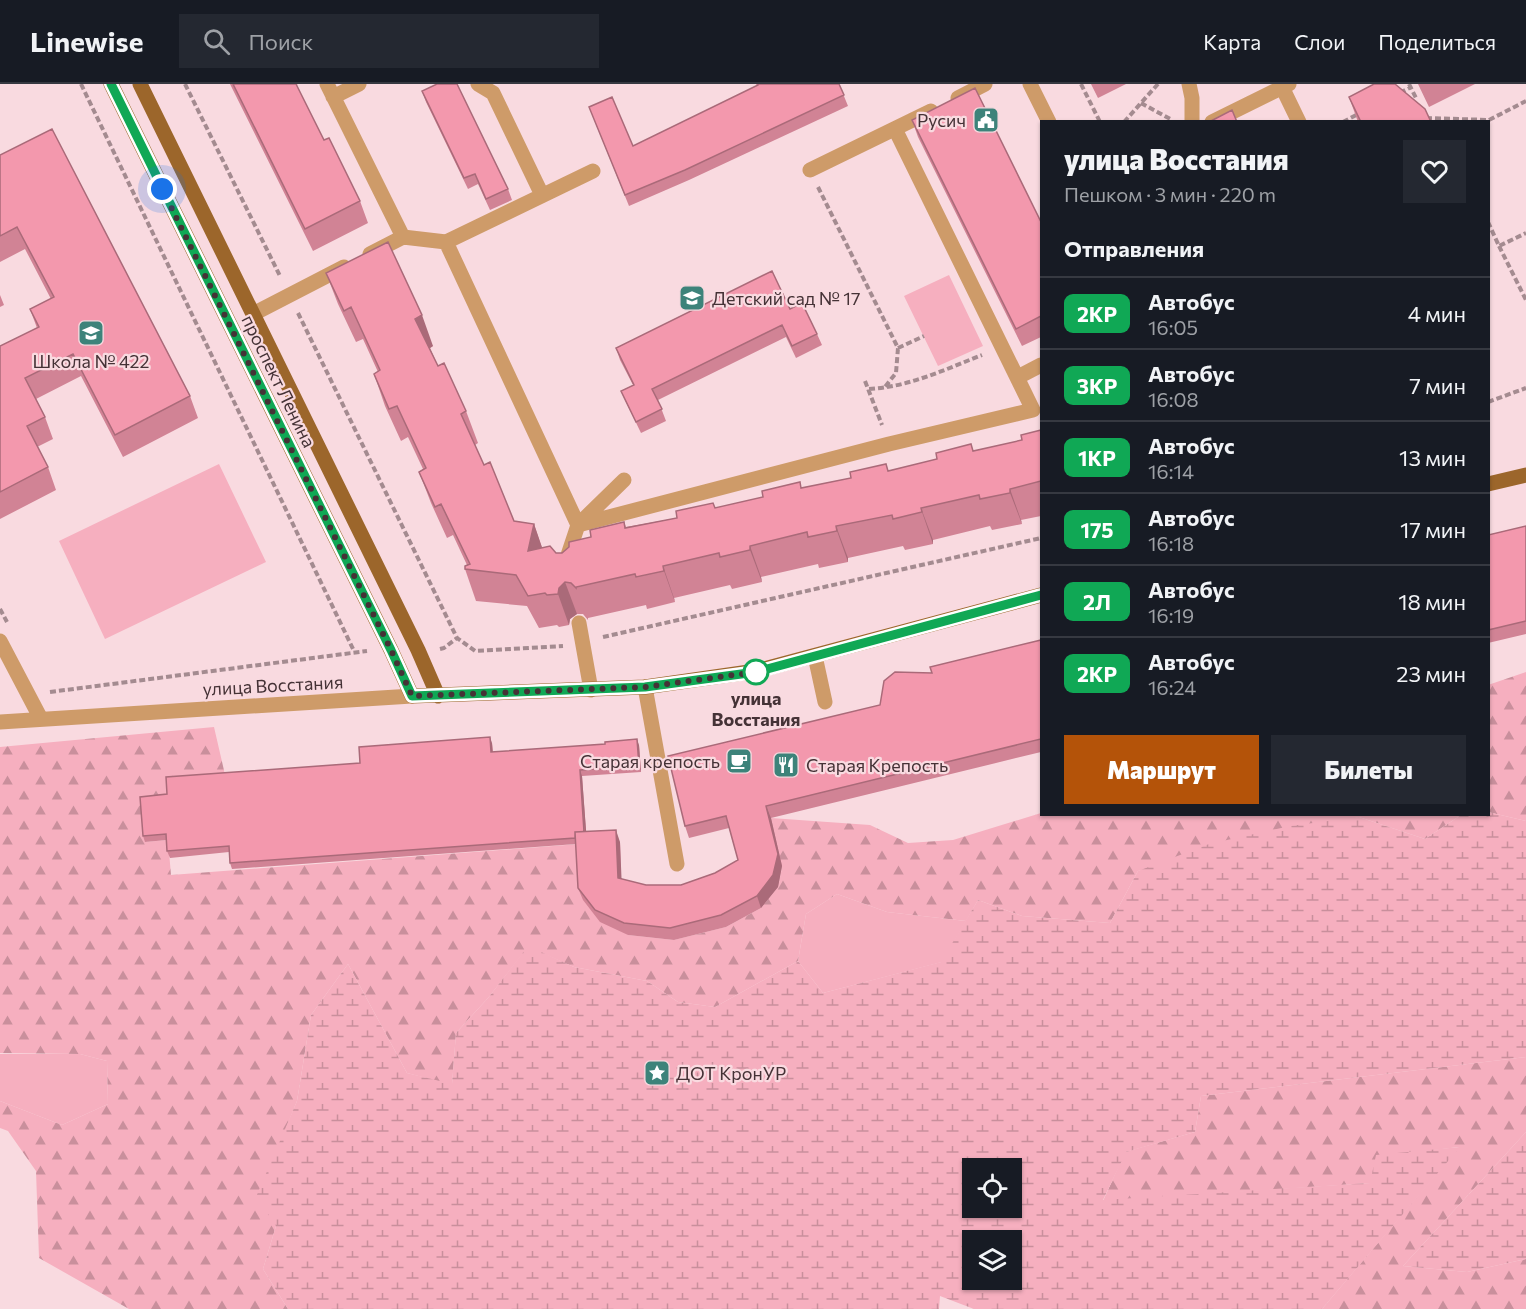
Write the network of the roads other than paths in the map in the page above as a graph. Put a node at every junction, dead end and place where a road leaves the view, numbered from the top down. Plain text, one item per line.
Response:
1 (111, 84) edge
2 (140, 84) edge
3 (359, 84) edge
4 (478, 84) edge
5 (984, 84) edge
6 (1030, 84) edge
7 (1189, 84) edge
8 (1286, 86) edge
9 (330, 91) edge
10 (1048, 120) edge
11 (1192, 120) edge
12 (1216, 120) edge
13 (1298, 120) edge
14 (895, 129) junction
15 (810, 170) road end
16 (593, 171) dead end
17 (542, 195) junction
18 (403, 237) junction
19 (446, 242) junction
20 (253, 314) junction
21 (1040, 366) edge
22 (1018, 377) junction
23 (1526, 475) edge
24 (624, 480) dead end
25 (1490, 484) edge
26 (578, 525) junction
27 (571, 576) edge
28 (1040, 595) edge
29 (579, 623) edge
30 (0, 641) edge
31 (815, 656) junction
32 (645, 687) junction
33 (591, 690) junction
34 (412, 696) junction
35 (438, 696) junction
36 (825, 702) dead end
37 (41, 719) junction
38 (0, 722) edge
39 (677, 864) dead end

1 - 34 main road, проспект Ленина
2 - 20 main road, проспект Ленина
3 - 9 street
4 - 17 street
5 - 14 street
6 - 10 street
7 - 11 street
8 - 12 street
8 - 13 street
9 - 18 street
14 - 15 street
14 - 22 street
16 - 17 street
17 - 19 street
18 - 19 street
18 - 20 street
19 - 26 street
20 - 35 main road, проспект Ленина
21 - 22 street
22 - 26 street
23 - 25 main road
24 - 26 street
26 - 27 street
28 - 31 main road, улица Восстания
29 - 33 street
30 - 37 street
31 - 32 main road, улица Восстания
31 - 36 street
32 - 33 main road, улица Восстания
32 - 39 street
33 - 35 main road, улица Восстания
34 - 35 main road, улица Восстания
34 - 37 street, улица Восстания
37 - 38 street, улица Восстания

